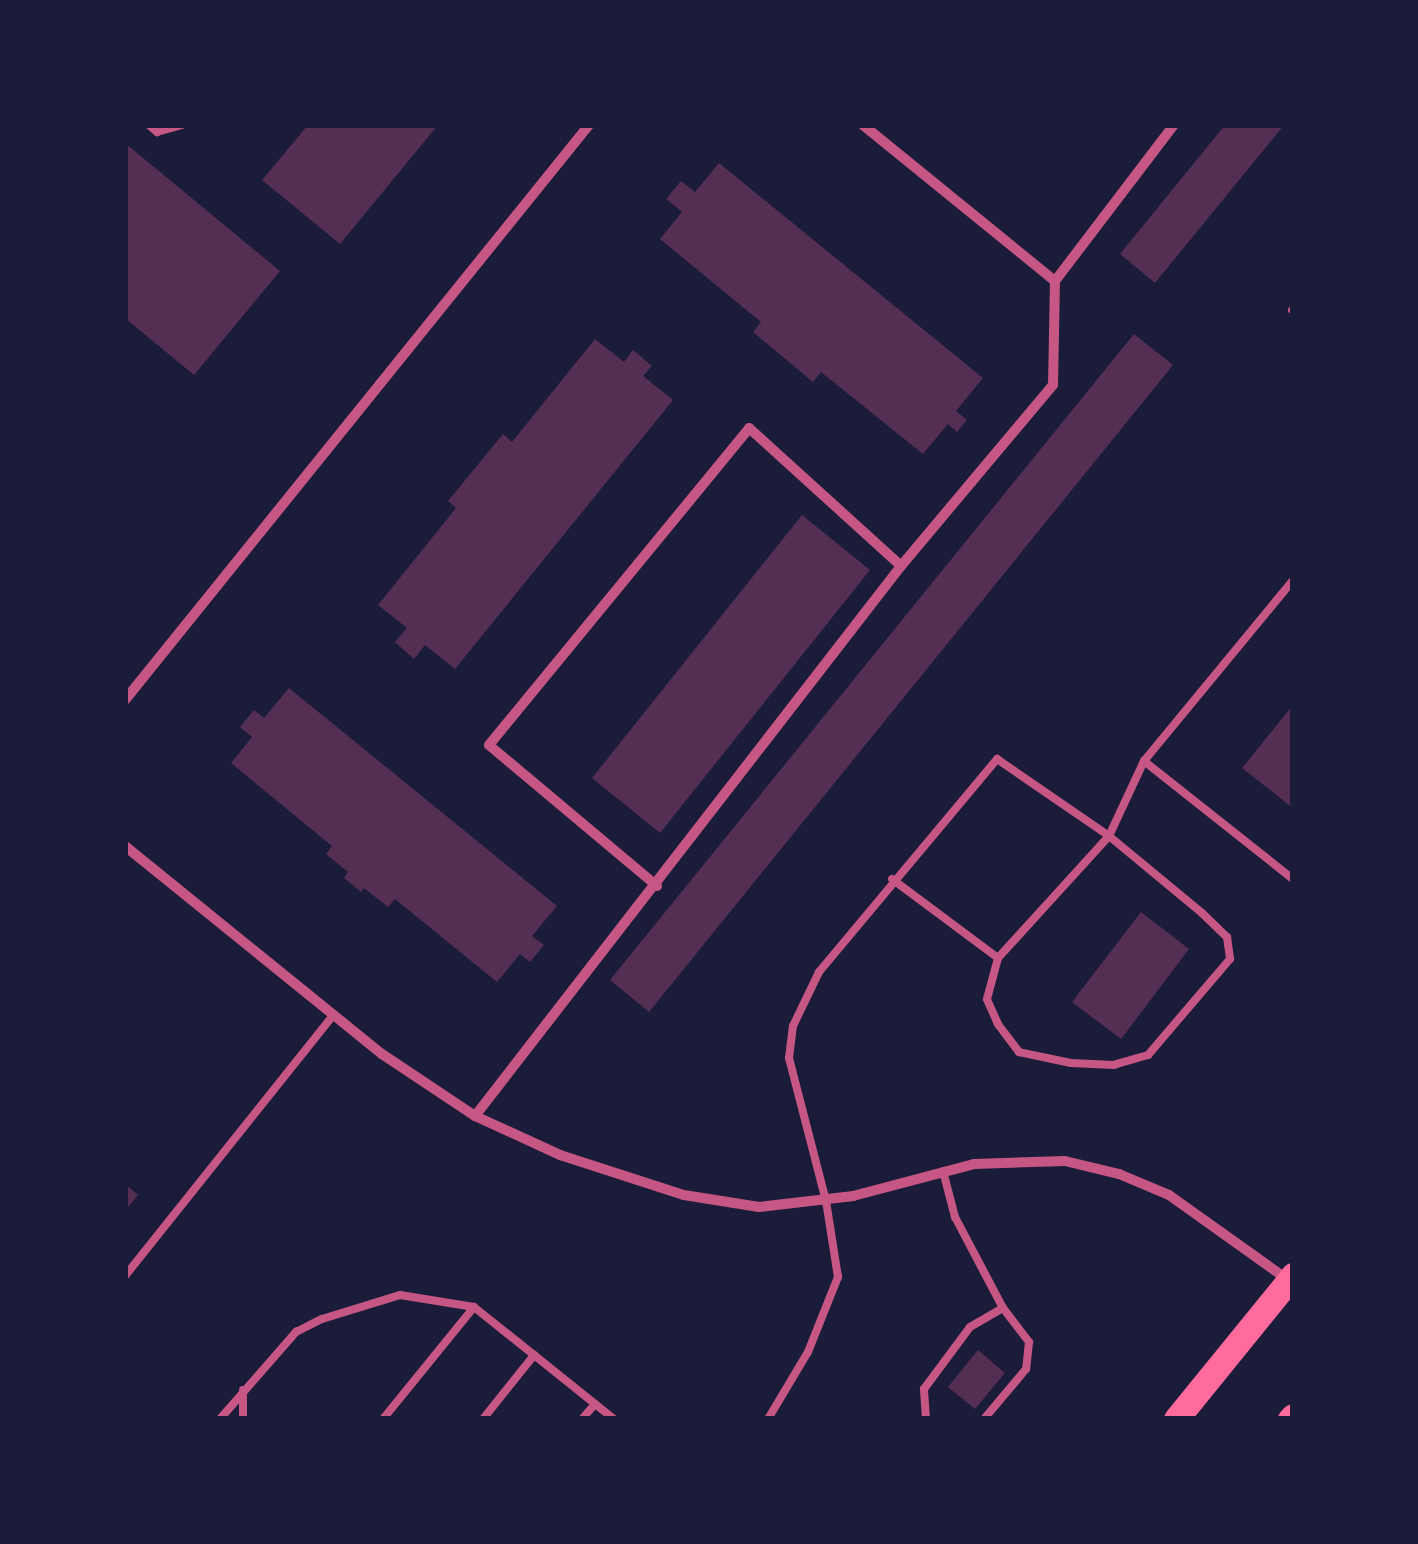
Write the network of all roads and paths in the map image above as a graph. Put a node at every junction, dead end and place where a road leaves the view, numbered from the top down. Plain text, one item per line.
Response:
1 (149, 125) edge
2 (182, 125) edge
3 (589, 125) edge
4 (864, 125) edge
5 (1174, 125) edge
6 (1055, 281) junction
7 (900, 566) junction
8 (1293, 580) edge
9 (125, 700) edge
10 (1144, 761) junction
11 (1108, 836) junction
12 (125, 846) edge
13 (1293, 879) edge
14 (892, 880) junction
15 (657, 886) junction
16 (998, 958) junction
17 (332, 1015) junction
18 (475, 1116) junction
19 (944, 1171) junction
20 (826, 1201) junction
21 (125, 1276) edge
22 (1292, 1280) edge
23 (474, 1308) junction
24 (1003, 1308) junction
25 (534, 1356) junction
26 (243, 1390) junction
27 (595, 1404) junction
28 (220, 1419) edge
29 (243, 1419) edge
30 (383, 1419) edge
31 (483, 1419) edge
32 (582, 1419) edge
33 (614, 1419) edge
34 (768, 1419) edge
35 (926, 1419) edge
36 (984, 1419) edge
37 (1176, 1419) edge

1 - 2 lane
3 - 9 street
4 - 6 street
5 - 6 street
6 - 7 street
7 - 15 street
7 - 15 street
8 - 10 lane
10 - 11 lane
10 - 13 lane
11 - 14 lane
11 - 16 lane
11 - 16 lane
12 - 17 street
14 - 16 lane
14 - 20 lane
15 - 18 street
17 - 18 street
17 - 21 lane
18 - 20 street
19 - 20 street
19 - 22 street
19 - 24 lane
20 - 34 lane
22 - 37 main road
23 - 25 lane
23 - 26 lane
23 - 30 lane
24 - 35 lane
24 - 36 lane
25 - 27 lane
25 - 31 lane
26 - 28 lane
26 - 29 lane
27 - 32 lane
27 - 33 lane

